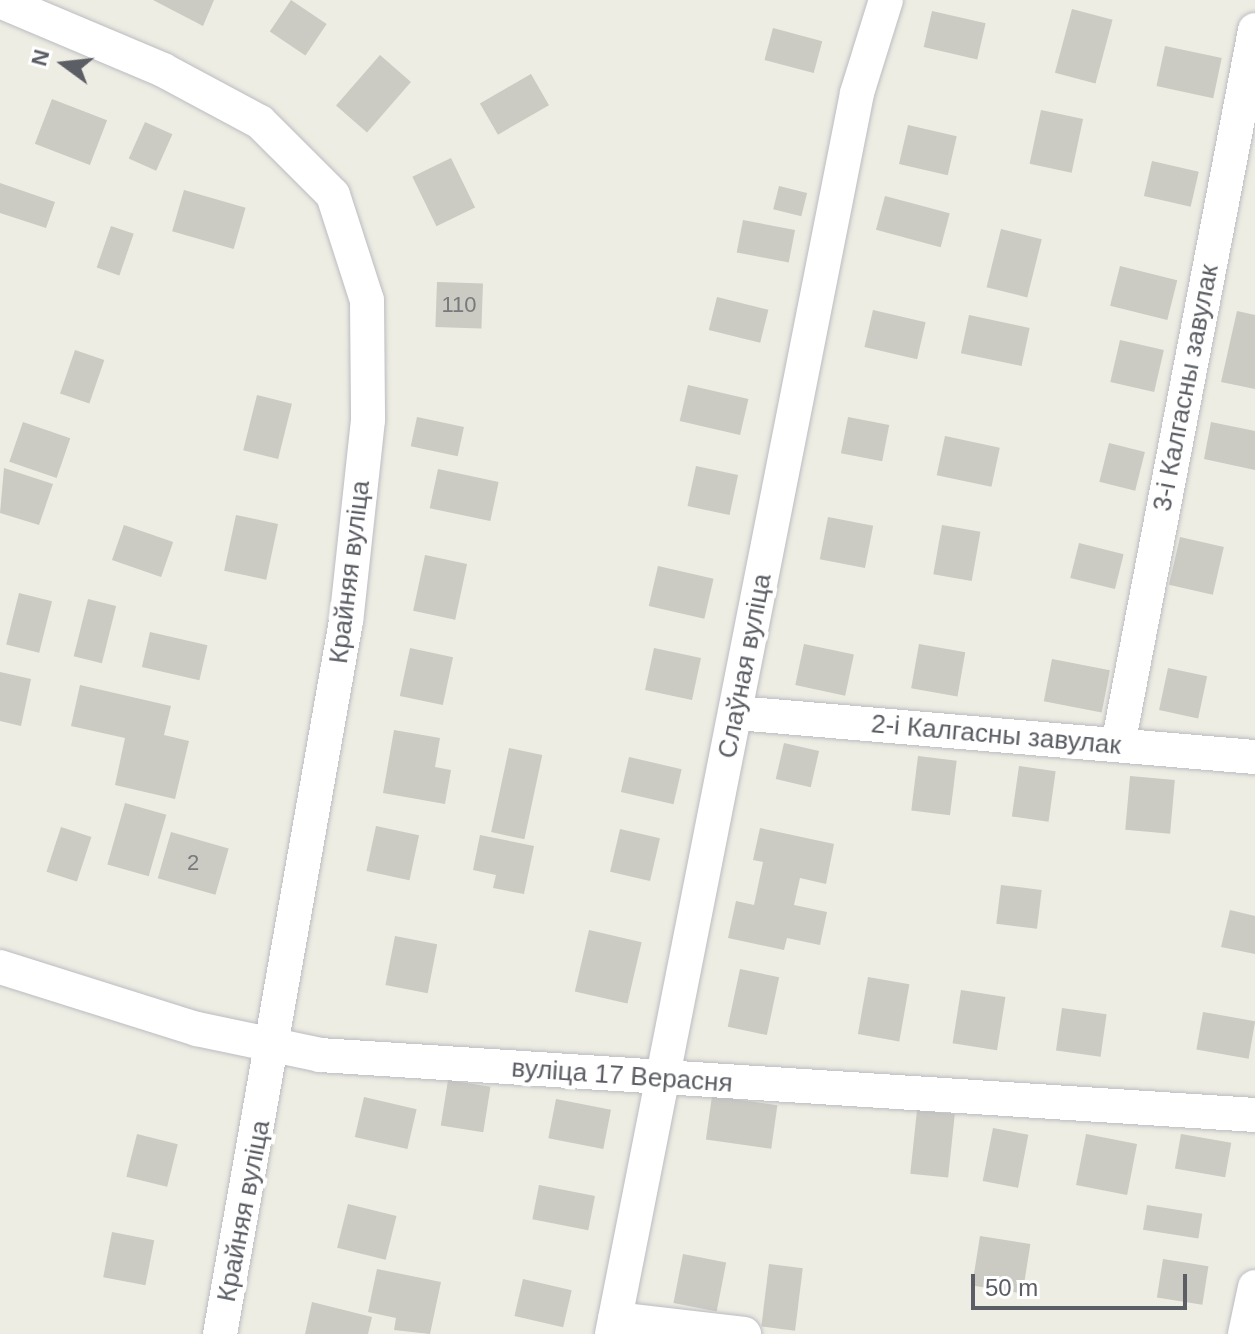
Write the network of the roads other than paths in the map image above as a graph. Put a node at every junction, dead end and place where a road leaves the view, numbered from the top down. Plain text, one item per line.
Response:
1 (886, 0) edge
2 (0, 1) edge
3 (1255, 30) edge
4 (1244, 142) edge
5 (737, 713) junction
6 (1118, 745) junction
7 (1255, 757) edge
8 (0, 967) edge
9 (275, 1046) junction
10 (658, 1079) junction
11 (1255, 1115) edge
12 (1255, 1287) edge
13 (614, 1327) edge
14 (220, 1334) edge
15 (744, 1334) edge
16 (1245, 1334) edge

1 - 5 street, Слаўная вуліца
2 - 9 street, Крайняя вуліца
3 - 4 street, 3-і Калгасны завулак
4 - 6 street, 3-і Калгасны завулак
5 - 6 street, 2-і Калгасны завулак
5 - 10 street, Слаўная вуліца
6 - 7 street, 2-і Калгасны завулак
8 - 9 street, вуліца 17 Верасня
9 - 10 street, вуліца 17 Верасня
9 - 14 street, Крайняя вуліца
10 - 11 street, вуліца 17 Верасня
10 - 13 street, Слаўная вуліца
12 - 16 street
13 - 15 street

